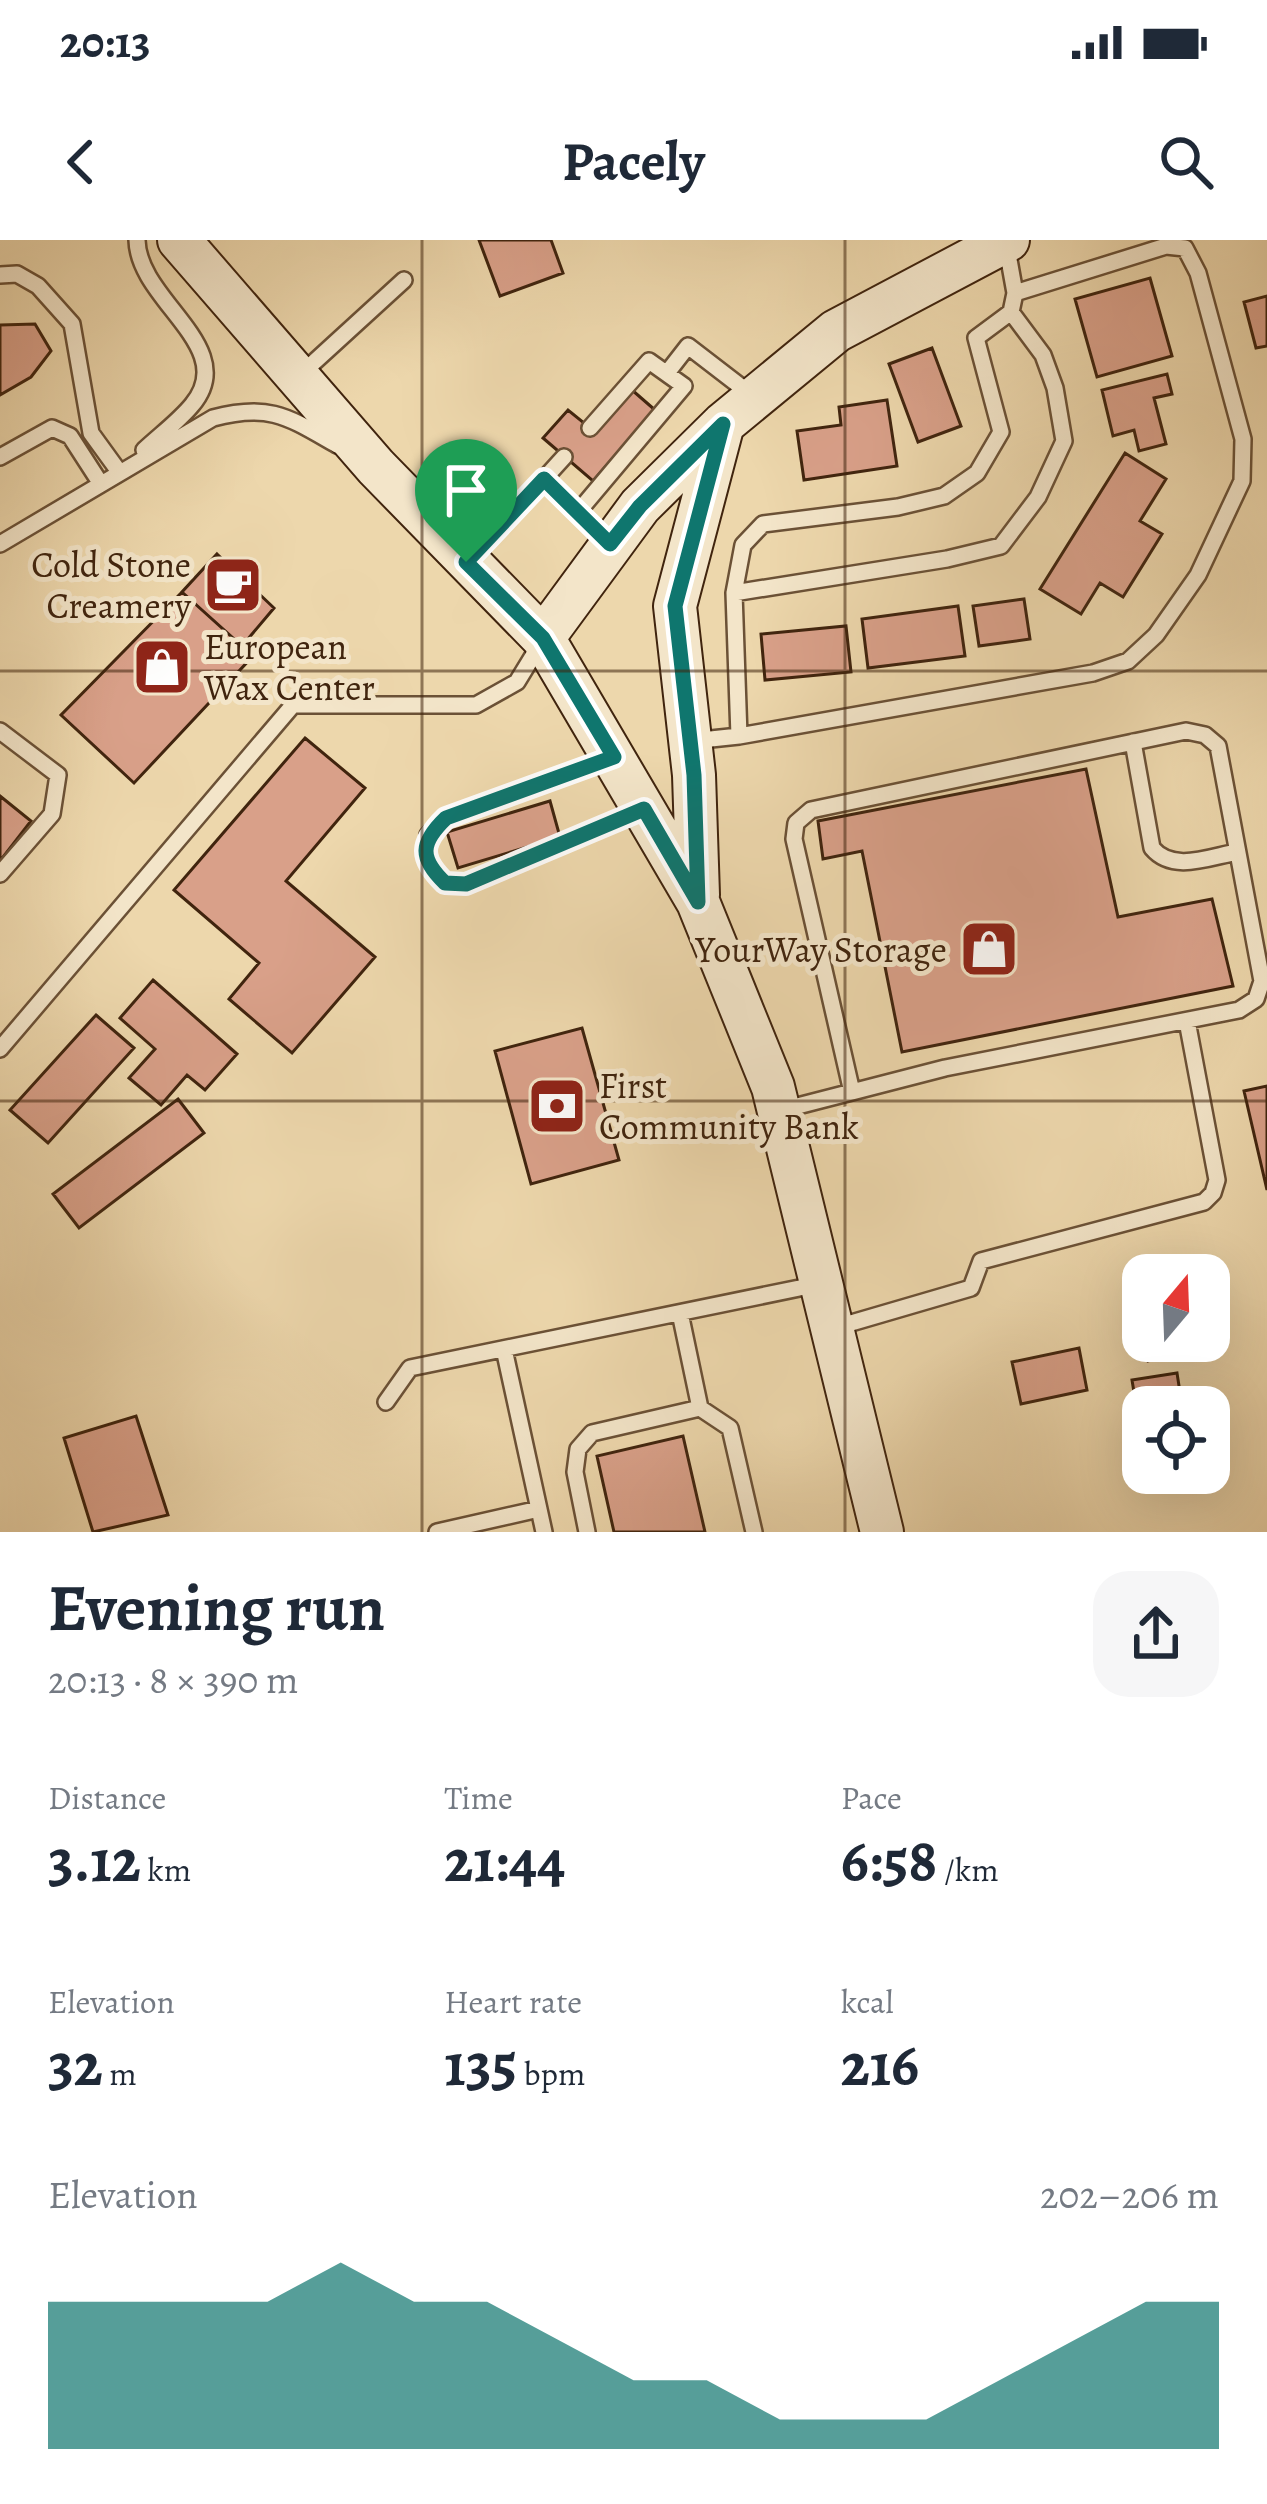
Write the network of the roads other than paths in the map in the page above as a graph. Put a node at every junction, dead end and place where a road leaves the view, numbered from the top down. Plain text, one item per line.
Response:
1 (137, 240) edge
2 (1007, 240) edge
3 (196, 250) edge
4 (0, 275) edge
5 (404, 280) dead end
6 (1015, 293) junction
7 (1011, 312) junction
8 (667, 374) junction
9 (299, 376) junction
10 (739, 410) junction
11 (590, 428) dead end
12 (0, 457) edge
13 (565, 457) dead end
14 (376, 467) junction
15 (120, 472) junction
16 (544, 479) junction
17 (101, 484) junction
18 (578, 512) junction
19 (0, 544) edge
20 (610, 544) junction
21 (466, 562) junction
22 (734, 593) junction
23 (543, 638) junction
24 (0, 731) edge
25 (739, 736) junction
26 (689, 742) junction
27 (1133, 742) junction
28 (614, 757) junction
29 (644, 809) junction
30 (1237, 852) junction
31 (0, 874) edge
32 (698, 902) junction
33 (1187, 1021) junction
34 (0, 1049) edge
35 (851, 1092) junction
36 (779, 1110) junction
37 (821, 1284) junction
38 (680, 1313) junction
39 (832, 1328) junction
40 (504, 1349) junction
41 (386, 1402) dead end
42 (700, 1408) junction
43 (539, 1509) junction
44 (437, 1532) edge
45 (544, 1532) edge
46 (587, 1532) edge
47 (754, 1532) edge
48 (882, 1532) edge

1 - 15 lane
2 - 6 lane
2 - 10 main road
3 - 9 main road
4 - 15 lane
5 - 9 lane
6 - 7 lane
6 - 25 lane
7 - 22 lane
7 - 22 lane
8 - 10 lane
8 - 11 lane
8 - 18 lane
9 - 14 main road
10 - 20 main road
10 - 26 main road
12 - 17 lane
13 - 16 lane
14 - 15 lane
14 - 21 main road
15 - 17 lane
16 - 18 lane
16 - 21 lane
17 - 19 lane
18 - 20 lane
20 - 23 main road
21 - 23 main road
22 - 25 lane
23 - 28 main road
23 - 34 lane
24 - 31 lane
25 - 26 lane
26 - 32 main road
27 - 30 lane
27 - 30 lane
27 - 35 lane
28 - 29 main road
28 - 29 lane
29 - 32 main road
30 - 33 lane
32 - 36 main road
33 - 35 lane
33 - 39 lane
35 - 36 lane
36 - 37 main road
37 - 38 lane
37 - 39 main road
38 - 40 lane
38 - 42 lane
39 - 48 main road
40 - 41 lane
40 - 43 lane
42 - 46 lane
42 - 47 lane
43 - 44 lane
43 - 45 lane

